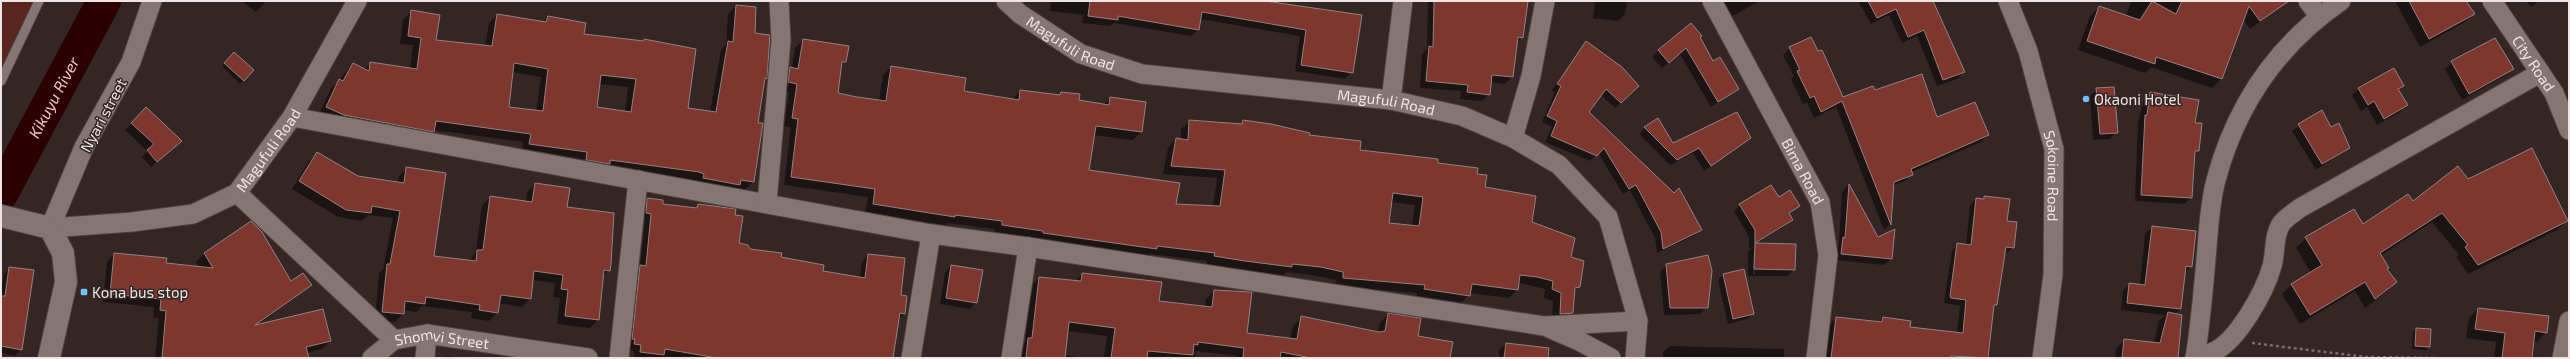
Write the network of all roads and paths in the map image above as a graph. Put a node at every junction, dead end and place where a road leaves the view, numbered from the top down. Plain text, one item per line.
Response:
1 (39, 1) edge
2 (152, 1) edge
3 (357, 1) edge
4 (779, 1) edge
5 (1006, 1) edge
6 (1403, 1) edge
7 (1546, 1) edge
8 (1712, 1) edge
9 (2008, 1) edge
10 (2308, 1) edge
11 (2341, 1) edge
12 (2492, 1) edge
13 (2319, 16) junction
14 (2540, 73) junction
15 (1, 81) edge
16 (1391, 100) junction
17 (292, 117) junction
18 (2568, 124) edge
19 (1513, 138) junction
20 (638, 180) junction
21 (237, 193) junction
22 (767, 203) junction
23 (10, 218) edge
24 (50, 228) junction
25 (931, 234) junction
26 (1028, 247) junction
27 (1638, 321) junction
28 (2569, 323) edge
29 (1544, 326) junction
30 (427, 334) junction
31 (2231, 339) junction
32 (394, 340) junction
33 (2195, 357) edge
34 (48, 358) edge
35 (372, 358) edge
36 (425, 358) edge
37 (588, 358) edge
38 (619, 358) edge
39 (911, 358) edge
40 (1011, 358) edge
41 (1611, 358) edge
42 (1635, 358) edge
43 (1816, 358) edge
44 (2042, 358) edge
45 (2436, 358) edge
46 (2562, 358) edge

1 - 15 lane
2 - 24 street, Nyari street
3 - 17 street, Magufuli Road
4 - 22 street
5 - 16 street, Magufuli Road
6 - 16 street
7 - 19 street
8 - 43 street, Bima Road
9 - 44 street, Sokoine Road
10 - 13 street
11 - 13 street
12 - 14 street, City Road
13 - 33 street
14 - 18 street, City Road
14 - 31 street
16 - 19 street, Magufuli Road
17 - 20 street
17 - 21 street, Magufuli Road
19 - 27 street, Magufuli Road
20 - 22 street
20 - 38 street
21 - 24 street, Magufuli Road
21 - 32 street
22 - 25 street
23 - 24 street
24 - 34 street
25 - 26 street
25 - 39 street
26 - 29 street
26 - 40 street
27 - 29 street
27 - 42 street, Magufuli Road
28 - 46 street
29 - 41 street
30 - 32 street, Shomvi Street
30 - 36 street
30 - 37 street, Shomvi Street
31 - 33 street
31 - 45 path
32 - 35 street, Shomvi Street

